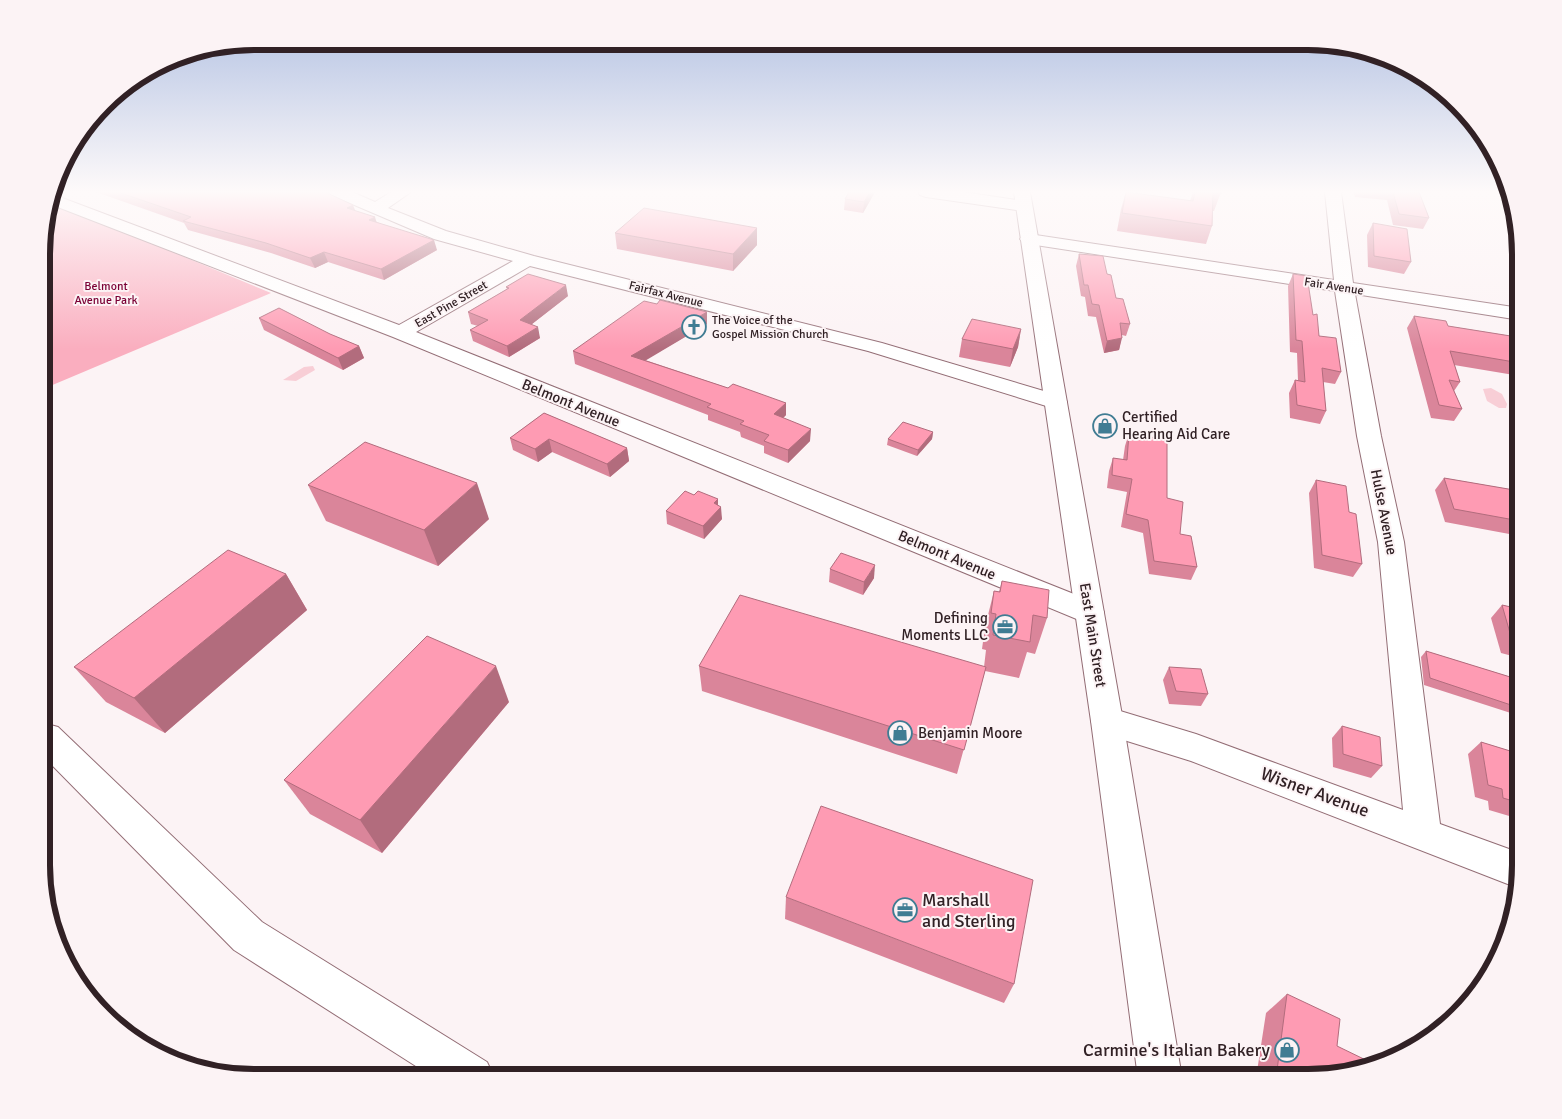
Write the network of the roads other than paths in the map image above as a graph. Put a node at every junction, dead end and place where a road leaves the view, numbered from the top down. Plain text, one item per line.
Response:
1 (169, 244) edge
2 (472, 244) edge
3 (1029, 244) edge
4 (1062, 244) edge
5 (1339, 244) edge
6 (528, 260) junction
7 (1344, 287) junction
8 (1512, 313) edge
9 (400, 333) junction
10 (1056, 402) junction
11 (1089, 612) junction
12 (1107, 721) junction
13 (50, 741) edge
14 (1423, 833) junction
15 (1512, 868) edge
16 (459, 1069) edge
17 (1159, 1069) edge

1 - 9 street, Belmont Avenue
2 - 6 street, Fairfax Avenue
3 - 10 street, East Main Street
4 - 7 street, Fair Avenue
5 - 7 street, Hulse Avenue
6 - 9 street, East Pine Street
6 - 10 street, Fairfax Avenue
7 - 8 street, Fair Avenue
7 - 14 street, Hulse Avenue
9 - 11 street, Belmont Avenue
10 - 11 street, East Main Street
11 - 12 street, East Main Street
12 - 14 street, Wisner Avenue
12 - 17 street, East Main Street
13 - 16 street
14 - 15 street, Wisner Avenue

